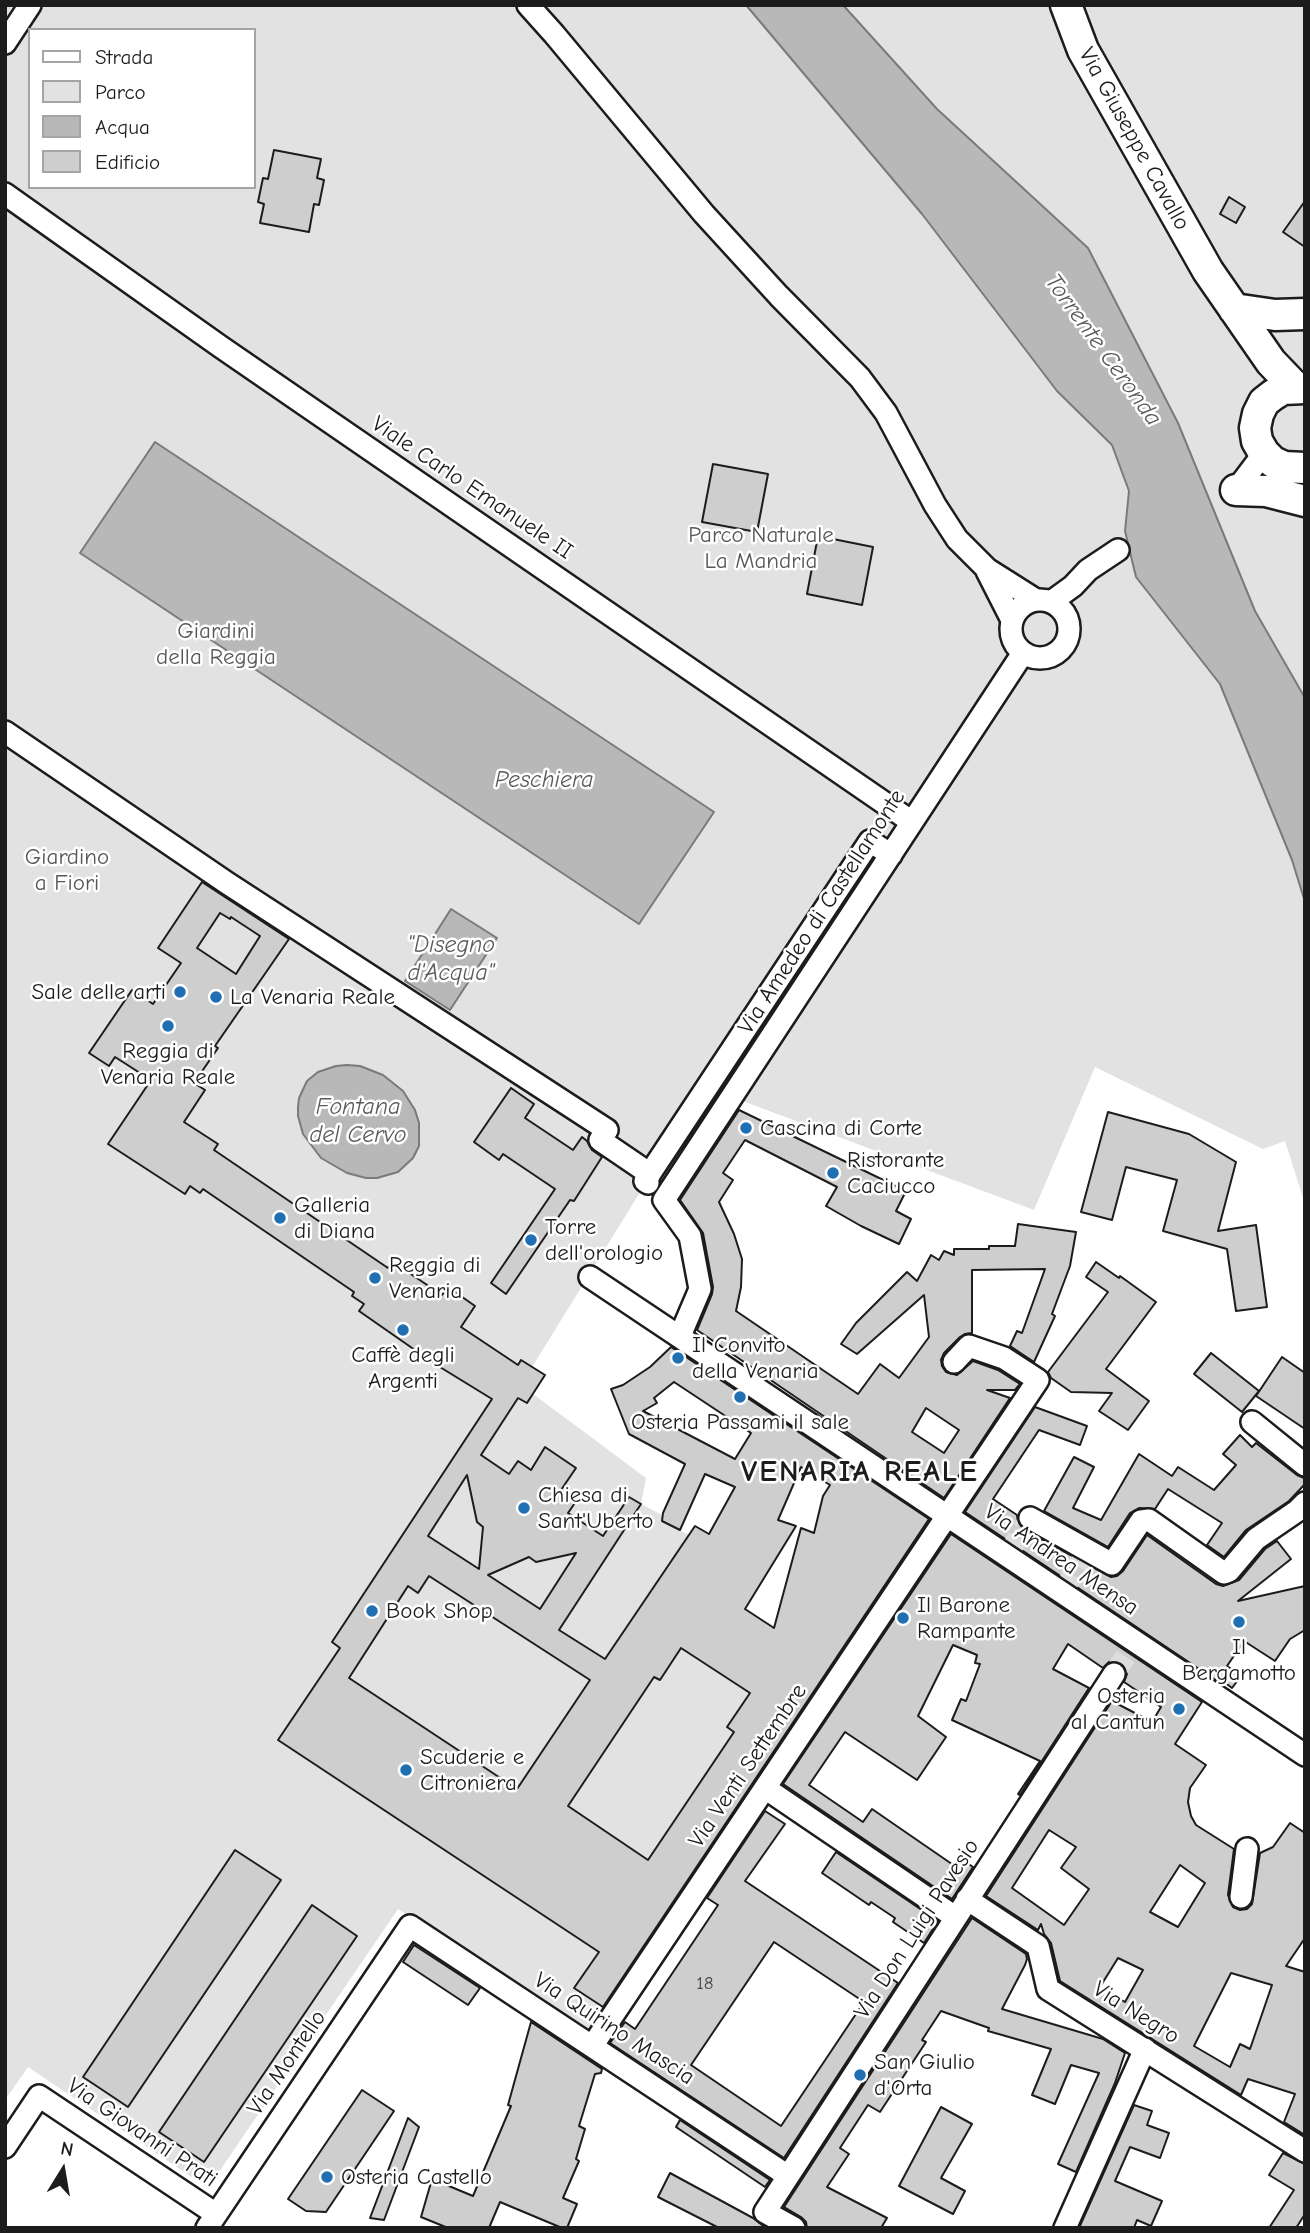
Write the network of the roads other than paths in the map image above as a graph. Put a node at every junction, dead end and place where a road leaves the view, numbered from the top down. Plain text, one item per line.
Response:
1 (30, 5) edge
2 (528, 5) edge
3 (1066, 5) edge
4 (5, 43) edge
5 (5, 194) edge
6 (1208, 271) junction
7 (1234, 309) junction
8 (1305, 314) edge
9 (1300, 387) edge
10 (1264, 402) junction
11 (1284, 463) edge
12 (1231, 493) joint
13 (1305, 500) edge
14 (1118, 550) dead end
15 (986, 569) junction
16 (1051, 605) junction
17 (1012, 620) junction
18 (1023, 653) junction
19 (5, 732) edge
20 (912, 822) junction
21 (891, 855) junction
22 (650, 1174) junction
23 (666, 1198) junction
24 (590, 1277) dead end
25 (680, 1336) junction
26 (954, 1362) dead end
27 (1252, 1422) dead end
28 (1305, 1465) edge
29 (1305, 1503) edge
30 (947, 1516) junction
31 (1030, 1518) dead end
32 (1114, 1674) tunnel mouth
33 (1305, 1755) edge
34 (765, 1788) junction
35 (1247, 1849) dead end
36 (1241, 1897) dead end
37 (967, 1899) junction
38 (955, 1917) junction
39 (410, 1926) joint
40 (593, 2045) junction
41 (1145, 2049) junction
42 (5, 2147) edge
43 (1305, 2151) edge
44 (788, 2176) junction
45 (211, 2221) edge
46 (794, 2228) edge
47 (1065, 2228) edge

1 - 4 street
2 - 15 street
3 - 6 street, Via Giuseppe Cavallo
5 - 20 street, Viale Carlo Emanuele II
6 - 7 street, Via Giuseppe Cavallo
6 - 10 street, Via Giuseppe Cavallo
7 - 8 street
7 - 9 street, Via Giuseppe Cavallo
9 - 10 street
10 - 11 street
11 - 12 street
12 - 13 street
14 - 16 street
15 - 16 street
15 - 17 street
16 - 17 street
16 - 18 street
17 - 18 street
18 - 20 street, Via Amedeo di Castellamonte
19 - 22 street
20 - 21 street, Via Amedeo di Castellamonte
21 - 22 street
21 - 23 street, Via Amedeo di Castellamonte
22 - 23 street
23 - 25 street
24 - 25 street, Via Andrea Mensa
25 - 30 street, Via Andrea Mensa
26 - 30 street, Via Venti Settembre
27 - 28 street
29 - 31 street
30 - 33 street, Via Andrea Mensa
30 - 34 street, Via Venti Settembre
32 - 37 street, Via Don Luigi Pavesio
34 - 38 street
34 - 40 street, Via Venti Settembre
35 - 36 street
37 - 38 street, Via Don Luigi Pavesio
37 - 41 street, Via Negro
38 - 44 street, Via Don Luigi Pavesio
39 - 40 street, Via Quirino Mascia
39 - 45 street, Via Montello
40 - 44 street, Via Quirino Mascia
41 - 43 street, Via Negro
41 - 47 street
42 - 45 street, Via Giovanni Prati
44 - 46 street, Via Don Luigi Pavesio

